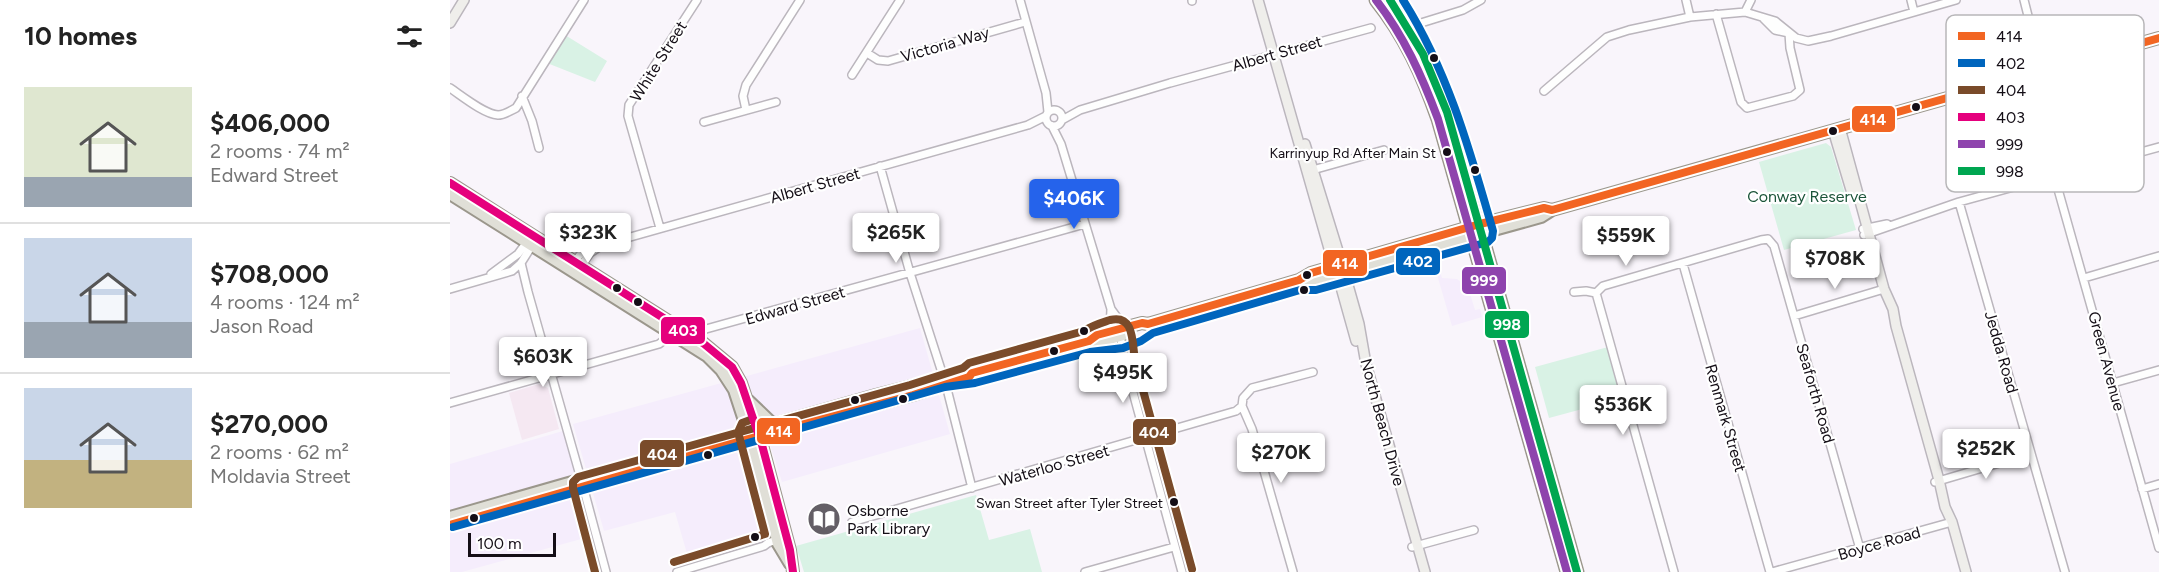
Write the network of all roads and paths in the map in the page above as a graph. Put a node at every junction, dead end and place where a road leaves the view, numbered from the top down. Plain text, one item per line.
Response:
1 (584, 0) edge
2 (697, 0) edge
3 (800, 0) edge
4 (900, 0) edge
5 (1020, 0) edge
6 (1258, 0) edge
7 (1264, 0) edge
8 (1376, 0) edge
9 (1390, 0) edge
10 (1481, 0) edge
11 (1686, 0) edge
12 (1751, 0) edge
13 (1911, 0) edge
14 (1956, 0) edge
15 (2024, 0) edge
16 (465, 1) edge
17 (1745, 12) junction
18 (1914, 12) junction
19 (1716, 14) junction
20 (2028, 15) edge
21 (1690, 17) junction
22 (1025, 22) junction
23 (450, 23) edge
24 (1408, 27) junction
25 (1371, 28) dead end
26 (1789, 33) junction
27 (2159, 38) edge
28 (2144, 42) edge
29 (867, 53) junction
30 (1276, 54) junction
31 (852, 75) dead end
32 (450, 88) edge
33 (1544, 90) dead end
34 (522, 96) junction
35 (1946, 98) edge
36 (776, 102) dead end
37 (746, 110) junction
38 (1054, 118) junction
39 (704, 122) dead end
40 (1836, 128) junction
41 (2159, 147) edge
42 (539, 148) dead end
43 (1384, 150) dead end
44 (2144, 151) edge
45 (880, 166) junction
46 (1310, 170) junction
47 (450, 183) edge
48 (1994, 192) edge
49 (2059, 192) edge
50 (450, 194) edge
51 (1959, 202) junction
52 (1085, 224) junction
53 (660, 228) junction
54 (1476, 230) junction
55 (1866, 231) junction
56 (531, 241) junction
57 (2159, 256) edge
58 (521, 263) junction
59 (1683, 264) junction
60 (575, 269) junction
61 (1339, 269) junction
62 (512, 271) junction
63 (910, 273) junction
64 (2084, 278) junction
65 (481, 280) junction
66 (450, 289) edge
67 (1882, 290) junction
68 (528, 292) junction
69 (1574, 292) dead end
70 (1596, 293) junction
71 (1111, 309) junction
72 (1794, 316) junction
73 (714, 328) junction
74 (1117, 332) junction
75 (672, 334) junction
76 (691, 336) junction
77 (703, 343) junction
78 (2159, 370) edge
79 (1313, 372) dead end
80 (552, 375) junction
81 (944, 381) junction
82 (2113, 383) junction
83 (746, 398) junction
84 (450, 403) edge
85 (1242, 406) junction
86 (849, 408) junction
87 (778, 424) junction
88 (753, 434) junction
89 (1146, 438) junction
90 (2030, 454) junction
91 (1937, 481) junction
92 (582, 482) junction
93 (2159, 484) edge
94 (972, 488) junction
95 (2142, 489) junction
96 (450, 517) edge
97 (852, 522) dead end
98 (1949, 523) junction
99 (450, 525) edge
100 (1474, 530) dead end
101 (782, 540) junction
102 (1415, 546) junction
103 (1174, 547) junction
104 (2159, 548) edge
105 (1860, 549) junction
106 (792, 569) edge
107 (606, 572) edge
108 (677, 572) edge
109 (1085, 572) edge
110 (1182, 572) edge
111 (1293, 572) edge
112 (1419, 572) edge
113 (1425, 572) edge
114 (1567, 572) edge
115 (1577, 572) edge
116 (1674, 572) edge
117 (1771, 572) edge
118 (1960, 572) edge
119 (1966, 572) edge
120 (2065, 572) edge

1 - 34 street
2 - 53 street, White Street
3 - 37 street
4 - 29 street
5 - 22 street
6 - 30 street, North Beach Drive
7 - 30 street, North Beach Drive
8 - 54 highway
9 - 24 highway
10 - 24 street
11 - 21 street
12 - 17 street
13 - 18 street
14 - 18 street
15 - 20 street
16 - 23 street
17 - 19 street
17 - 26 street
18 - 26 street
19 - 21 street
19 - 26 street
21 - 33 street
22 - 29 street, Victoria Way
22 - 38 street
24 - 54 highway
25 - 30 street, Albert Street
27 - 28 main road
29 - 31 street
30 - 38 street, Albert Street
30 - 46 street, North Beach Drive
32 - 34 street
34 - 42 street
35 - 40 main road
36 - 37 street
37 - 39 street
38 - 45 street, Albert Street
38 - 52 street
40 - 54 main road
40 - 55 street
41 - 44 street
43 - 46 street
45 - 53 street, Albert Street
45 - 63 street
46 - 61 street, North Beach Drive
47 - 56 main road
48 - 51 street
49 - 64 street, Green Avenue
50 - 56 main road
51 - 55 street
51 - 90 street, Jedda Road
52 - 63 street, Edward Street
52 - 71 street
53 - 60 street, Albert Street
54 - 61 main road
54 - 114 highway
54 - 115 highway
55 - 67 street
56 - 58 street
56 - 60 main road
56 - 65 street
57 - 64 street
58 - 62 street
58 - 68 street
59 - 70 street
59 - 72 street, Seaforth Road
59 - 117 street, Renmark Street
60 - 75 main road
60 - 76 main road
61 - 74 main road
61 - 102 street, North Beach Drive
62 - 65 street
62 - 68 street
63 - 73 street, Edward Street
63 - 81 street
64 - 82 street, Green Avenue
65 - 66 street
67 - 72 street
67 - 91 street
68 - 80 street
69 - 70 street
70 - 116 street
71 - 74 street
71 - 74 street
72 - 105 street, Seaforth Road
73 - 76 street, Edward Street
73 - 77 street
74 - 81 main road
74 - 89 street
75 - 80 street
75 - 88 main road
76 - 77 main road
77 - 83 main road
78 - 82 street
79 - 85 street, Waterloo Street
80 - 84 street
80 - 92 street
81 - 86 main road
81 - 94 street
82 - 95 street, Green Avenue
83 - 87 main road
83 - 88 main road
85 - 89 street, Waterloo Street
85 - 111 street
86 - 87 main road
86 - 88 main road
87 - 88 main road
88 - 92 main road
88 - 101 main road
89 - 94 street, Waterloo Street
89 - 103 street
90 - 91 street
90 - 120 street, Jedda Road
91 - 98 street
92 - 96 main road
92 - 99 main road
92 - 107 street
93 - 95 street
94 - 97 street, Waterloo Street
95 - 104 street, Green Avenue
98 - 105 street, Boyce Road
98 - 118 street
98 - 119 street
100 - 102 street
101 - 106 main road
101 - 108 street
102 - 112 street, North Beach Drive
102 - 113 street, North Beach Drive
103 - 109 street
103 - 110 street
105 - 117 street, Boyce Road

